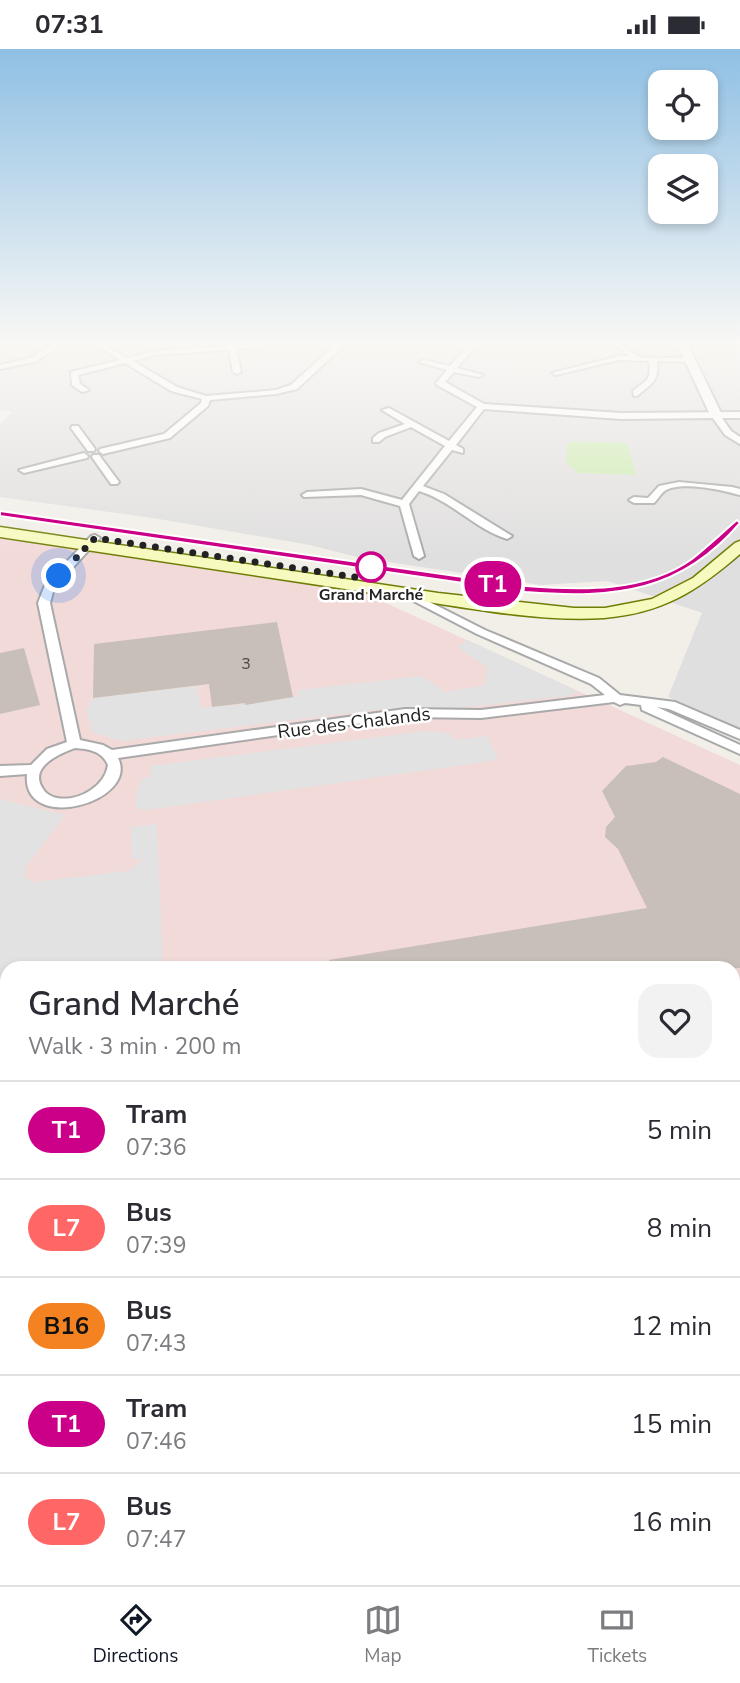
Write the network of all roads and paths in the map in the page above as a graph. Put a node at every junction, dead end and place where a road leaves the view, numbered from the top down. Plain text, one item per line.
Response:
1 (195, 413) edge
2 (391, 413) edge
3 (477, 413) edge
4 (575, 413) edge
5 (716, 413) edge
6 (740, 415) edge
7 (718, 417) junction
8 (412, 424) junction
9 (75, 428) dead end
10 (376, 440) dead end
11 (740, 441) edge
12 (450, 445) junction
13 (460, 451) dead end
14 (93, 453) junction
15 (24, 470) dead end
16 (114, 482) dead end
17 (417, 487) junction
18 (740, 492) edge
19 (307, 495) dead end
20 (634, 500) dead end
21 (404, 504) junction
22 (0, 524) edge
23 (0, 532) edge
24 (507, 536) dead end
25 (91, 541) junction
26 (740, 546) edge
27 (419, 556) dead end
28 (406, 593) junction
29 (676, 594) junction
30 (619, 700) junction
31 (662, 710) junction
32 (740, 735) edge
33 (740, 741) edge
34 (74, 744) junction
35 (740, 750) edge
36 (110, 756) junction
37 (740, 757) edge
38 (29, 769) junction
39 (0, 771) edge

1 - 14 street
2 - 8 street
3 - 12 street
4 - 7 street
5 - 7 street
6 - 7 street
7 - 11 street
8 - 10 street
8 - 12 street
9 - 14 street
12 - 13 street
12 - 17 street
14 - 15 street
14 - 16 street
17 - 21 street
17 - 24 street
18 - 20 street
19 - 21 street
21 - 27 street
22 - 25 main road
23 - 25 main road
25 - 28 main road
25 - 29 main road
25 - 34 street
26 - 29 main road
28 - 29 main road
28 - 30 street
30 - 31 street
30 - 36 street, Rue des Chalands
31 - 32 street
31 - 33 street
31 - 35 street
31 - 37 street
34 - 36 street
34 - 38 street
36 - 38 street
38 - 39 street

